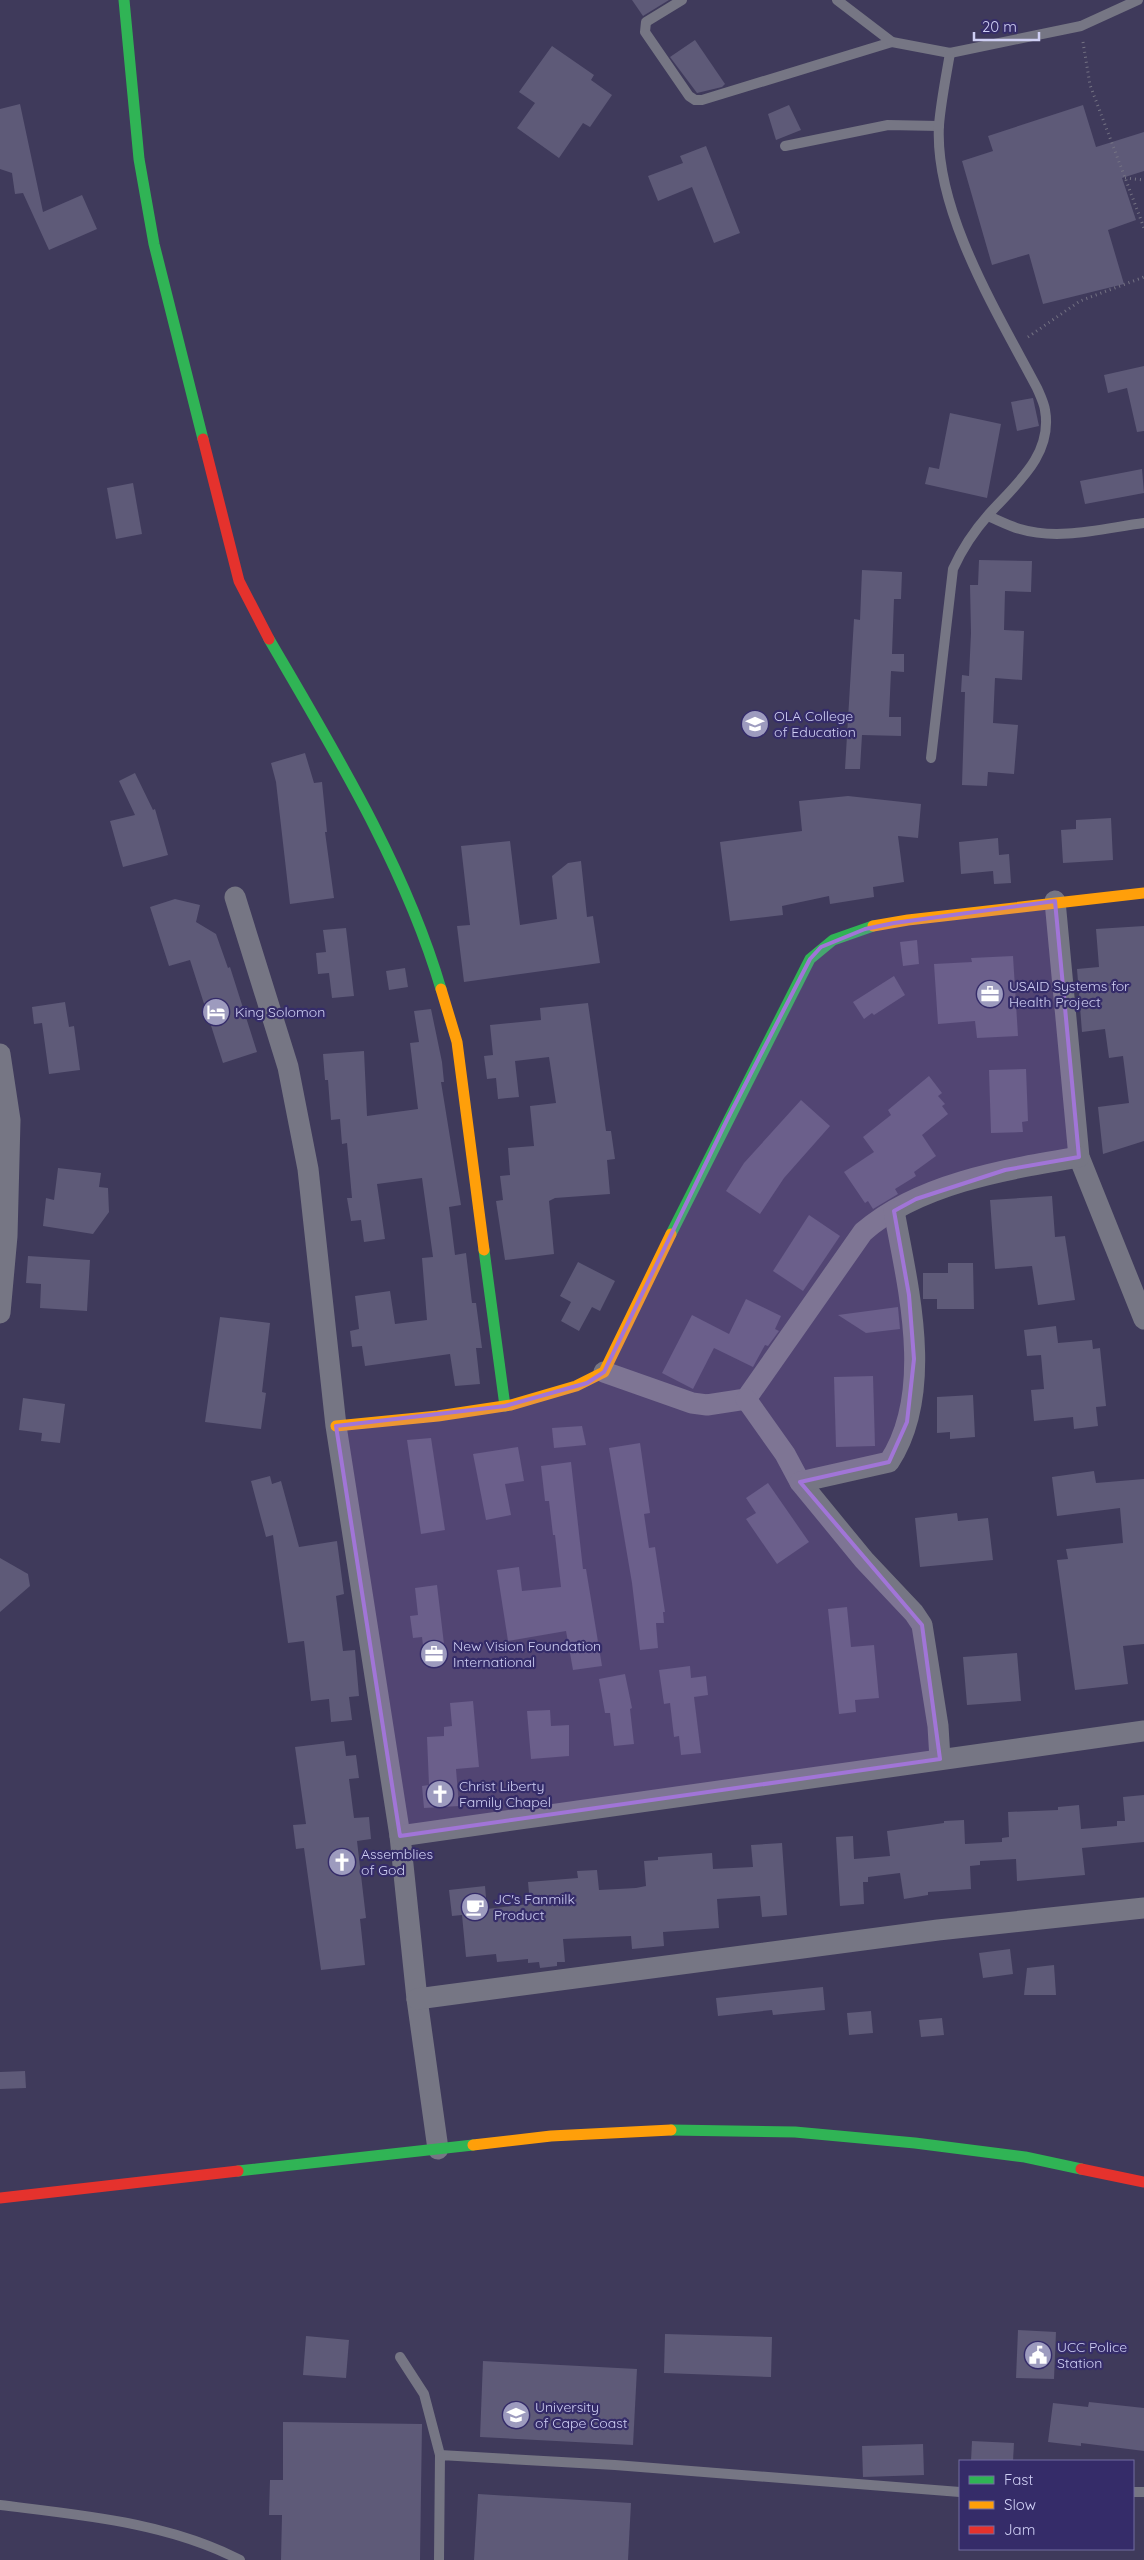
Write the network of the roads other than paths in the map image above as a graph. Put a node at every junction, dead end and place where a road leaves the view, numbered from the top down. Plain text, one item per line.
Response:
1 (124, 0) edge
2 (682, 0) edge
3 (837, 0) edge
4 (1138, 0) edge
5 (892, 42) junction
6 (950, 54) junction
7 (939, 126) junction
8 (785, 146) dead end
9 (988, 516) junction
10 (1144, 523) edge
11 (931, 758) dead end
12 (1144, 893) edge
13 (235, 897) dead end
14 (1055, 901) junction
15 (0, 1054) edge
16 (1079, 1157) junction
17 (894, 1211) junction
18 (0, 1313) edge
19 (1144, 1319) edge
20 (604, 1372) junction
21 (746, 1399) junction
22 (505, 1406) junction
23 (336, 1426) junction
24 (800, 1482) junction
25 (1144, 1731) edge
26 (940, 1759) junction
27 (400, 1836) junction
28 (1144, 1908) edge
29 (417, 1999) junction
30 (438, 2149) junction
31 (1144, 2182) edge
32 (0, 2198) edge
33 (400, 2357) dead end
34 (440, 2455) junction
35 (959, 2492) edge
36 (0, 2505) edge
37 (240, 2560) edge
38 (438, 2560) edge

1 - 22 main road
2 - 5 lane
3 - 5 lane
4 - 6 lane
5 - 6 lane
6 - 7 lane
7 - 8 lane
7 - 9 lane
9 - 10 lane
9 - 11 lane
12 - 14 main road
13 - 23 street
14 - 16 street
14 - 20 main road
15 - 18 street
16 - 17 street
16 - 19 street
17 - 21 street
17 - 24 street
20 - 21 street
20 - 22 main road
21 - 24 street
22 - 23 main road
23 - 27 street
24 - 26 street
25 - 26 street
26 - 27 street
27 - 29 street
28 - 29 street
29 - 30 street
30 - 31 main road
30 - 32 main road
33 - 34 lane
34 - 35 lane
34 - 38 lane
36 - 37 lane

